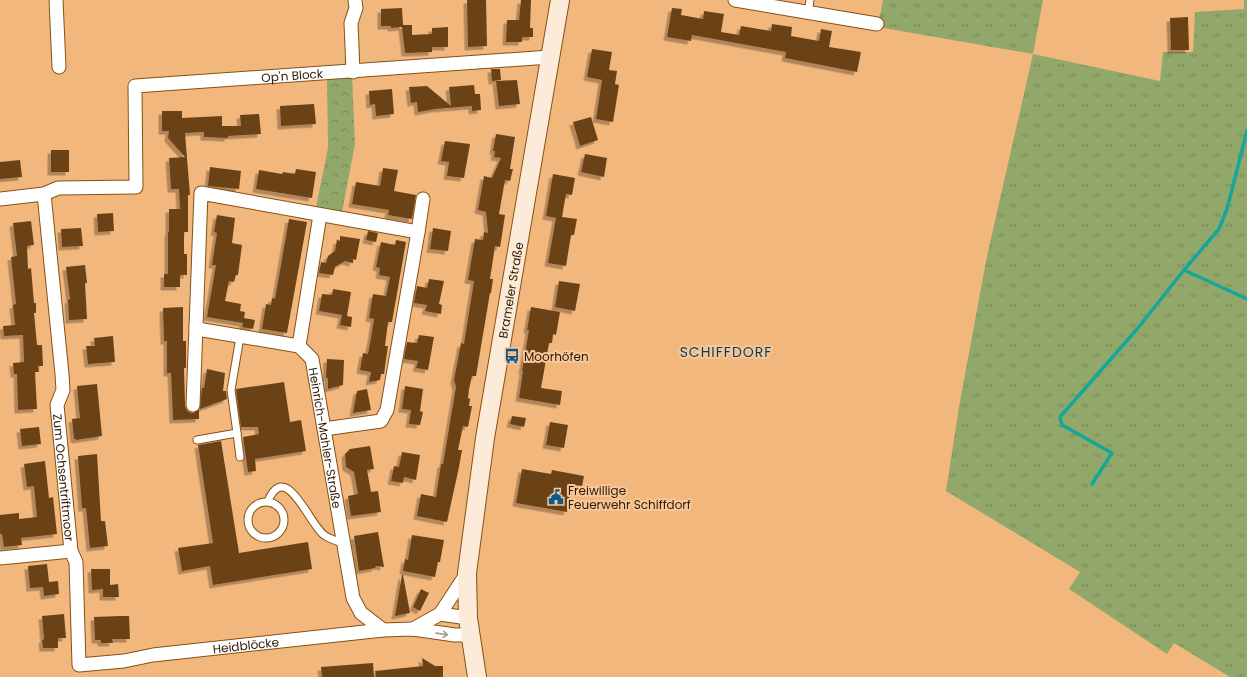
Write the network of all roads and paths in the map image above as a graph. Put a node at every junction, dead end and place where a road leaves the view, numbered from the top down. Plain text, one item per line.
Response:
1 (56, 0) edge
2 (355, 0) edge
3 (560, 0) edge
4 (735, 0) edge
5 (810, 0) edge
6 (808, 13) junction
7 (877, 24) dead end
8 (550, 57) junction
9 (59, 67) dead end
10 (353, 72) junction
11 (44, 194) junction
12 (0, 199) edge
13 (423, 199) dead end
14 (320, 215) junction
15 (418, 232) junction
16 (196, 327) junction
17 (240, 337) junction
18 (299, 346) junction
19 (194, 405) dead end
20 (324, 429) junction
21 (237, 433) junction
22 (197, 440) dead end
23 (240, 457) dead end
24 (268, 501) junction
25 (344, 544) junction
26 (71, 551) junction
27 (0, 558) edge
28 (467, 573) junction
29 (440, 614) junction
30 (470, 627) junction
31 (413, 629) junction
32 (383, 630) junction
33 (78, 665) joint
34 (477, 677) edge

1 - 9 street
2 - 10 street
3 - 8 street, Brameler Straße
4 - 6 street
5 - 6 lane
6 - 7 street
8 - 10 street, Op'n Block
8 - 28 street, Brameler Straße
10 - 11 street, Op'n Block
11 - 12 street
11 - 26 street, Zum Ochsentriftmoor
13 - 15 street
14 - 15 street
14 - 16 street
14 - 18 street
15 - 20 street
16 - 17 street
16 - 19 street
17 - 18 street
17 - 21 lane
18 - 20 street, Heinrich-Mahler-Straße
20 - 25 street, Heinrich-Mahler-Straße
21 - 22 lane
21 - 23 lane
24 - 24 lane
24 - 25 lane
25 - 32 street, Heinrich-Mahler-Straße
26 - 27 street
26 - 33 street, Zum Ochsentriftmoor
28 - 29 street, Heidblöcke
28 - 30 street, Brameler Straße
29 - 30 street
29 - 31 street, Heidblöcke
31 -> 30 street, Heidblöcke
30 - 34 street, Brameler Straße
31 - 32 street, Heidblöcke
32 - 33 street, Heidblöcke

